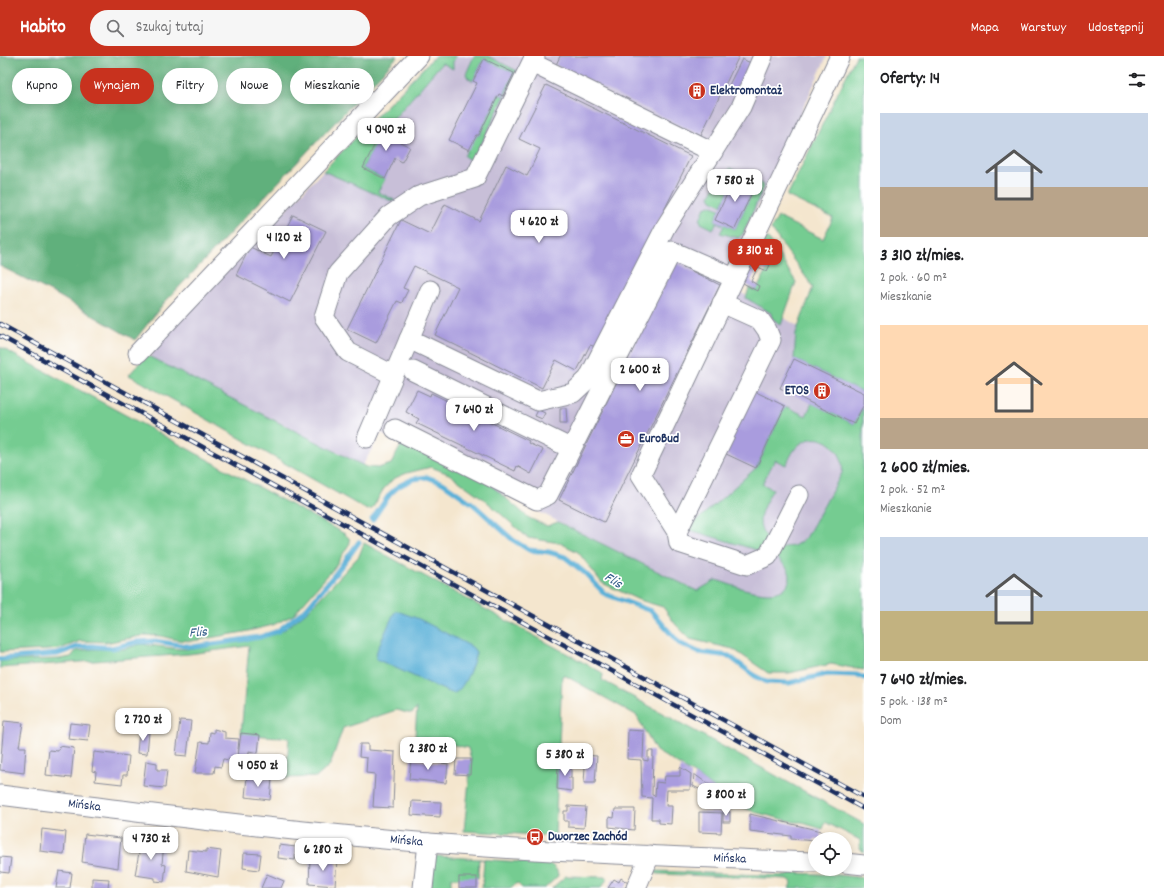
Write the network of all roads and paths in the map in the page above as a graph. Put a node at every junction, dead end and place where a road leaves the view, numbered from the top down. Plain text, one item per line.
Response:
1 (418, 56) edge
2 (763, 56) edge
3 (840, 56) edge
4 (533, 59) edge
5 (713, 152) junction
6 (734, 278) junction
7 (430, 290) dead end
8 (722, 303) junction
9 (409, 338) junction
10 (138, 353) dead end
11 (413, 371) dead end
12 (393, 375) junction
13 (395, 428) dead end
14 (367, 438) dead end
15 (570, 448) junction
16 (799, 495) dead end
17 (677, 532) junction
18 (0, 795) edge
19 (428, 843) junction
20 (650, 855) junction
21 (808, 862) edge
22 (852, 864) edge
23 (864, 865) edge
24 (423, 888) edge
25 (636, 888) edge

1 - 10 street
2 - 5 street
3 - 6 street
4 - 5 street
4 - 12 street
5 - 9 street
6 - 8 street
6 - 15 street
7 - 9 street
8 - 17 street
8 - 17 street
9 - 12 street
11 - 15 street
12 - 14 street
13 - 15 street
16 - 17 street
18 - 19 street, Mińska
19 - 20 street, Mińska
19 - 24 street
20 - 21 street, Mińska
20 - 25 street
22 - 23 street

